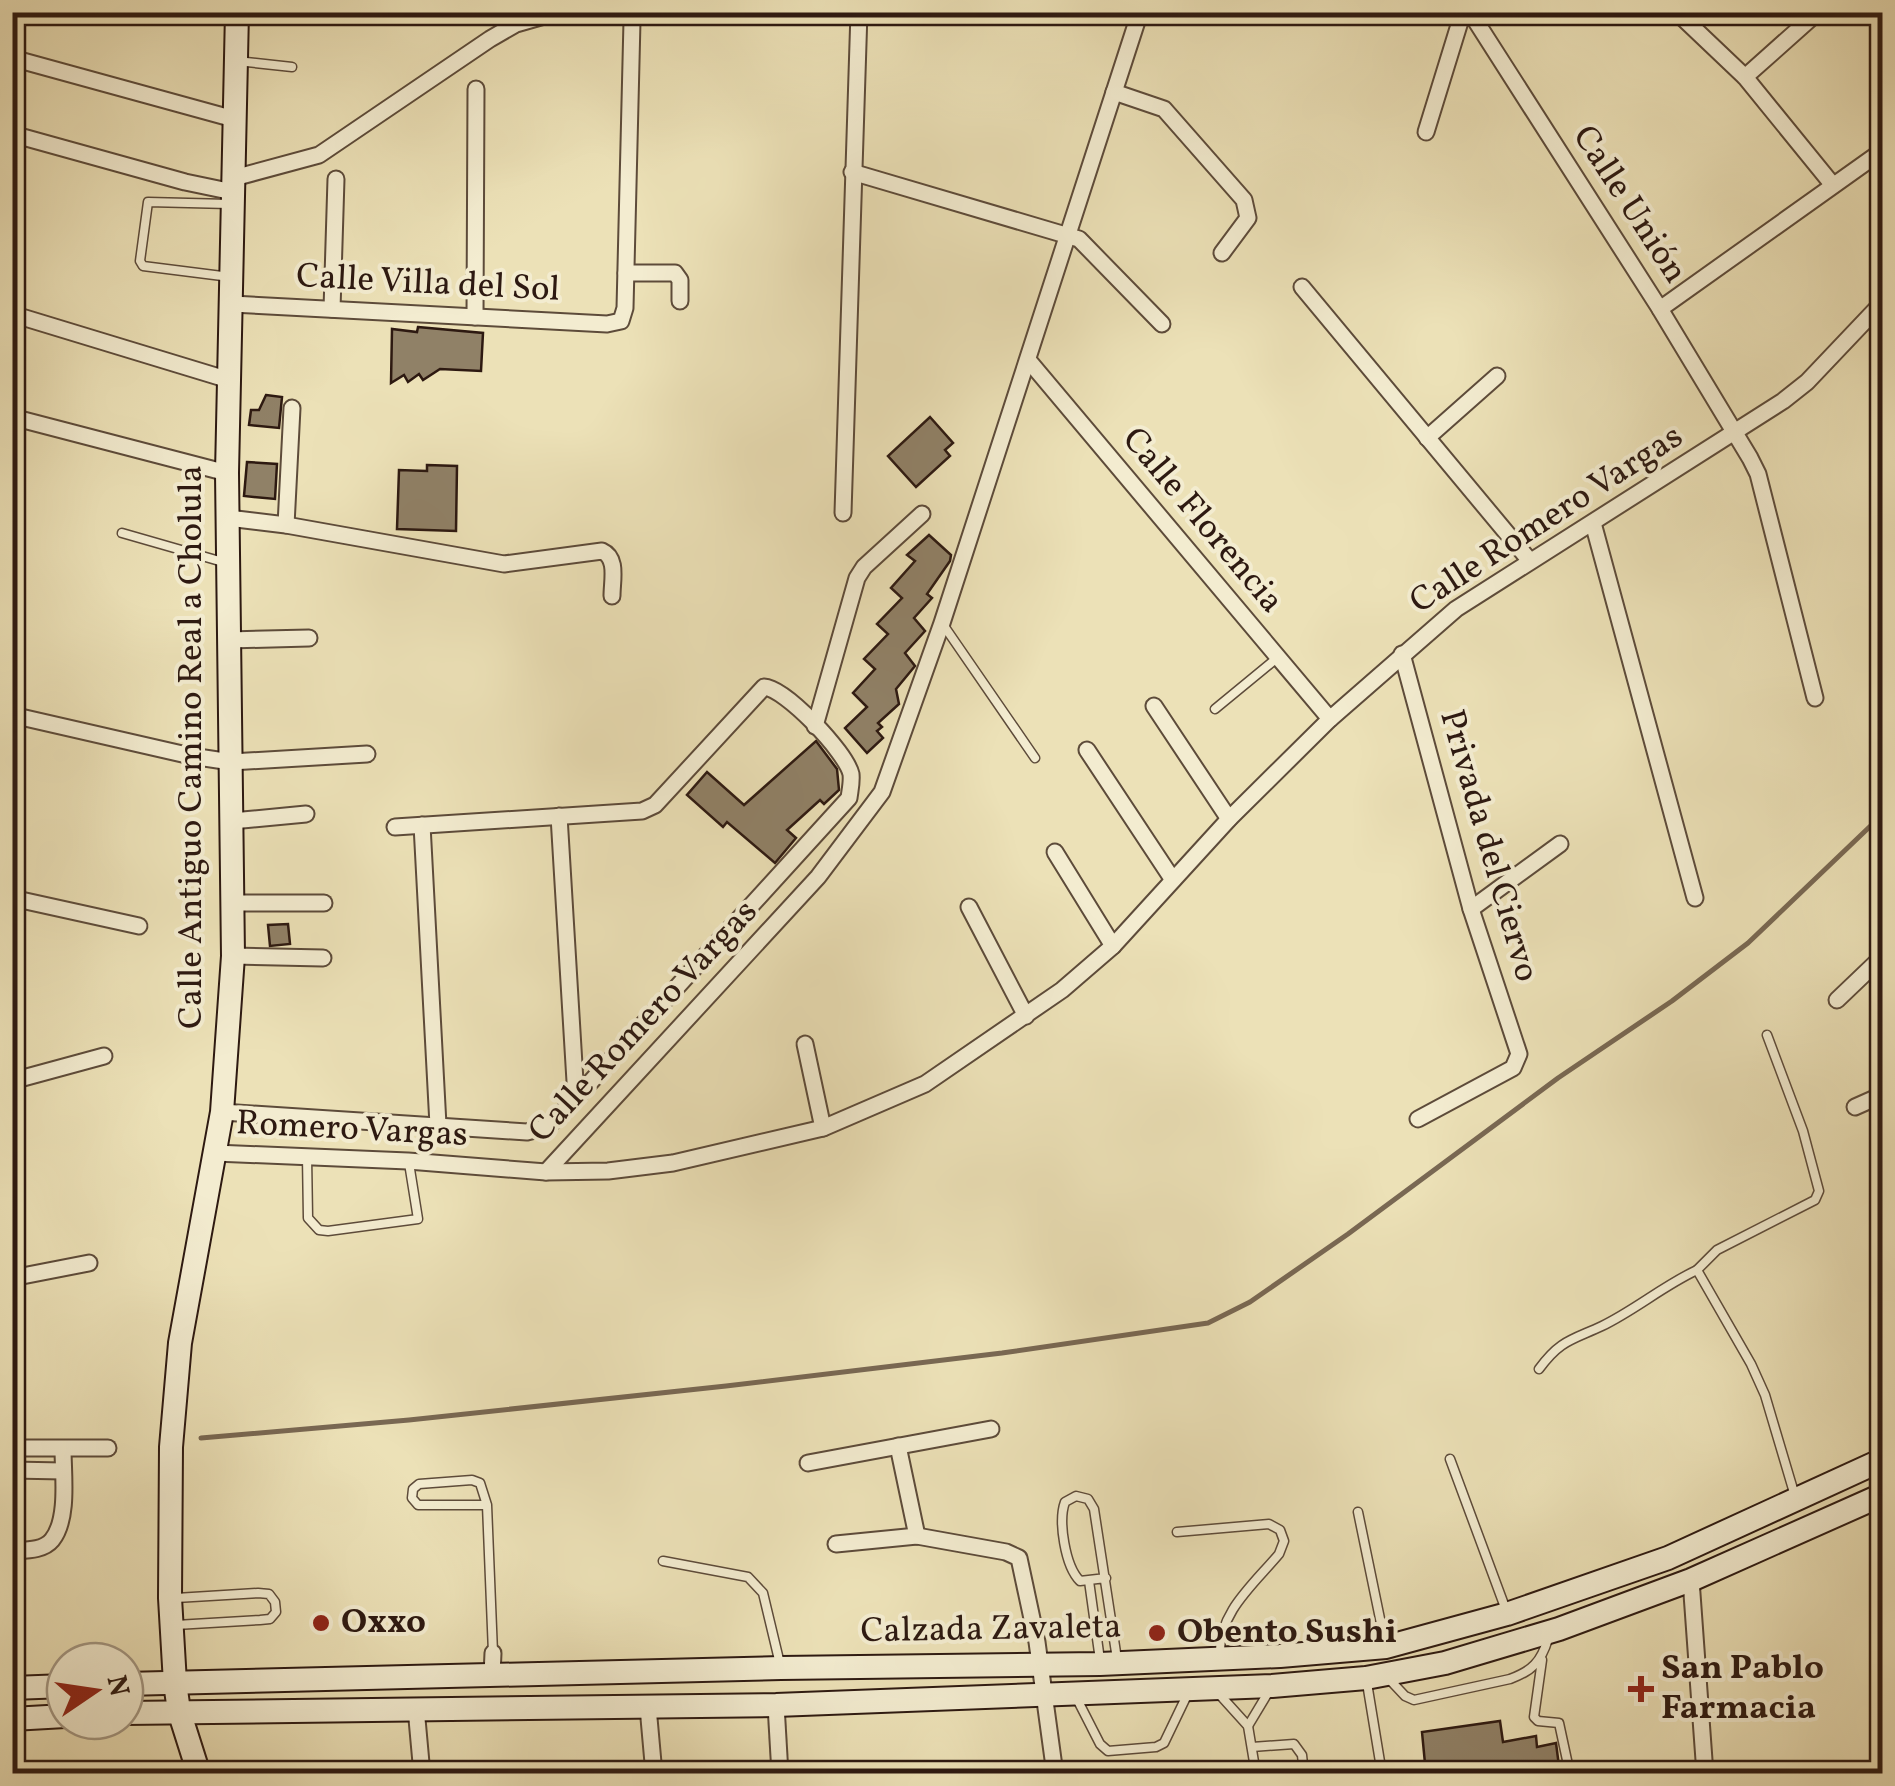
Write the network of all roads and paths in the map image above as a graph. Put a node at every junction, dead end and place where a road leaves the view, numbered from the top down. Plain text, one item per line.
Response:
1 (237, 12) edge
2 (558, 12) edge
3 (859, 12) edge
4 (1140, 12) edge
5 (1467, 12) edge
6 (1818, 12) edge
7 (1684, 19) dead end
8 (632, 21) dead end
9 (12, 58) edge
10 (236, 61) junction
11 (292, 67) dead end
12 (1746, 77) junction
13 (476, 89) dead end
14 (1114, 92) junction
15 (234, 119) junction
16 (1426, 132) dead end
17 (12, 134) edge
18 (1882, 151) edge
19 (852, 172) junction
20 (336, 179) dead end
21 (1832, 184) junction
22 (234, 191) junction
23 (1068, 236) junction
24 (1222, 252) dead end
25 (626, 273) junction
26 (233, 278) junction
27 (1302, 287) dead end
28 (680, 301) dead end
29 (1882, 303) edge
30 (232, 304) junction
31 (1660, 309) junction
32 (332, 310) junction
33 (12, 314) edge
34 (475, 317) junction
35 (1162, 324) dead end
36 (1029, 361) junction
37 (1497, 376) dead end
38 (230, 380) junction
39 (292, 408) dead end
40 (12, 417) edge
41 (1734, 433) junction
42 (1427, 438) junction
43 (228, 473) junction
44 (843, 513) dead end
45 (922, 514) dead end
46 (228, 518) junction
47 (1593, 523) junction
48 (286, 525) junction
49 (122, 533) dead end
50 (1530, 561) junction
51 (228, 563) junction
52 (612, 596) dead end
53 (942, 624) junction
54 (309, 638) dead end
55 (229, 640) junction
56 (1402, 654) junction
57 (1278, 658) junction
58 (1816, 698) dead end
59 (1154, 706) dead end
60 (1215, 709) dead end
61 (12, 715) edge
62 (1330, 719) junction
63 (816, 726) junction
64 (1088, 750) dead end
65 (366, 754) dead end
66 (1034, 758) dead end
67 (230, 762) junction
68 (306, 814) dead end
69 (559, 816) junction
70 (1229, 820) junction
71 (232, 821) junction
72 (422, 824) junction
73 (395, 826) dead end
74 (1560, 844) dead end
75 (1055, 852) dead end
76 (1173, 880) junction
77 (12, 898) edge
78 (1695, 898) dead end
79 (233, 903) junction
80 (324, 903) dead end
81 (969, 907) dead end
82 (1471, 908) junction
83 (140, 926) dead end
84 (1113, 946) junction
85 (233, 956) junction
86 (1882, 957) edge
87 (323, 958) dead end
88 (1837, 1000) dead end
89 (1026, 1016) junction
90 (1767, 1035) dead end
91 (805, 1044) dead end
92 (104, 1056) dead end
93 (12, 1081) edge
94 (1882, 1094) edge
95 (576, 1098) junction
96 (1856, 1107) dead end
97 (222, 1112) junction
98 (1418, 1119) dead end
99 (438, 1125) junction
100 (823, 1128) junction
101 (215, 1153) junction
102 (306, 1156) junction
103 (408, 1161) junction
104 (546, 1172) junction
105 (88, 1262) dead end
106 (1697, 1270) junction
107 (12, 1278) edge
108 (1539, 1369) dead end
109 (991, 1429) dead end
110 (898, 1446) junction
111 (12, 1448) edge
112 (108, 1448) dead end
113 (63, 1449) junction
114 (1450, 1458) dead end
115 (1882, 1460) edge
116 (808, 1463) dead end
117 (12, 1470) edge
118 (63, 1472) junction
119 (1882, 1495) edge
120 (1796, 1500) junction
121 (487, 1505) junction
122 (1358, 1512) dead end
123 (1177, 1532) dead end
124 (917, 1536) junction
125 (836, 1544) dead end
126 (12, 1551) edge
127 (662, 1561) dead end
128 (1106, 1578) junction
129 (1090, 1580) junction
130 (1691, 1580) junction
131 (170, 1598) junction
132 (1507, 1614) junction
133 (172, 1625) junction
134 (1550, 1632) junction
135 (1386, 1647) junction
136 (1220, 1660) junction
137 (1542, 1660) junction
138 (493, 1664) junction
139 (1109, 1664) junction
140 (1040, 1666) junction
141 (781, 1668) junction
142 (1376, 1677) junction
143 (175, 1683) junction
144 (145, 1684) edge
145 (1272, 1686) junction
146 (45, 1687) edge
147 (12, 1688) edge
148 (1214, 1689) junction
149 (1189, 1690) junction
150 (1075, 1695) junction
151 (1044, 1697) junction
152 (776, 1706) junction
153 (648, 1707) junction
154 (416, 1708) junction
155 (179, 1711) junction
156 (145, 1712) edge
157 (45, 1717) edge
158 (12, 1718) edge
159 (1248, 1726) junction
160 (1252, 1747) junction
161 (199, 1774) edge
162 (422, 1774) edge
163 (654, 1774) edge
164 (780, 1774) edge
165 (1054, 1774) edge
166 (1256, 1774) edge
167 (1304, 1774) edge
168 (1382, 1774) edge
169 (1570, 1774) edge
170 (1705, 1774) edge

1 - 10 main road, Calle Antiguo Camino Real a Cholula
2 - 22 street
3 - 19 street
4 - 14 street, Calle Romero Vargas
5 - 16 street
5 - 31 street, Calle Unión
6 - 12 street
7 - 12 street
8 - 25 street
9 - 15 street
10 - 11 lane
10 - 15 main road, Calle Antiguo Camino Real a Cholula
12 - 21 street
13 - 34 street
14 - 23 street, Calle Romero Vargas
14 - 24 street
15 - 22 main road, Calle Antiguo Camino Real a Cholula
17 - 22 street
18 - 21 street
19 - 23 street
19 - 44 street
20 - 32 street
21 - 31 street
22 - 26 main road, Calle Antiguo Camino Real a Cholula
22 - 26 lane
23 - 35 street
23 - 36 street, Calle Romero Vargas
25 - 28 street
25 - 34 street, Calle Villa del Sol
26 - 30 main road, Calle Antiguo Camino Real a Cholula
27 - 42 street
29 - 41 street, Calle Romero Vargas
30 - 32 street, Calle Villa del Sol
30 - 38 main road, Calle Antiguo Camino Real a Cholula
31 - 41 street, Calle Unión
32 - 34 street, Calle Villa del Sol
33 - 38 street
36 - 53 street, Calle Romero Vargas
36 - 57 street, Calle Florencia
37 - 42 street
38 - 43 main road, Calle Antiguo Camino Real a Cholula
39 - 48 street
40 - 43 street
41 - 47 street, Calle Romero Vargas
41 - 58 street, Calle Unión
42 - 50 street
43 - 46 main road, Calle Antiguo Camino Real a Cholula
45 - 63 street
46 - 48 street
46 - 51 main road, Calle Antiguo Camino Real a Cholula
47 - 50 street, Calle Romero Vargas
47 - 78 street
48 - 52 street
49 - 51 lane
50 - 56 street, Calle Romero Vargas
51 - 55 main road, Calle Antiguo Camino Real a Cholula
53 - 66 lane
53 - 104 street, Calle Romero Vargas
54 - 55 street
55 - 67 main road, Calle Antiguo Camino Real a Cholula
56 - 62 street, Calle Romero Vargas
56 - 82 street, Privada del Ciervo
57 - 60 lane
57 - 62 street, Calle Florencia
59 - 70 street
61 - 67 street
62 - 70 street, Calle Romero Vargas
63 - 69 street
63 - 95 street
64 - 76 street
65 - 67 street
67 - 71 main road, Calle Antiguo Camino Real a Cholula
68 - 71 street
69 - 72 street
69 - 95 street
70 - 76 street, Calle Romero Vargas
71 - 79 main road, Calle Antiguo Camino Real a Cholula
72 - 73 street
72 - 99 street
74 - 82 street
75 - 84 street
76 - 84 street, Calle Romero Vargas
77 - 83 street
79 - 80 street
79 - 85 main road, Calle Antiguo Camino Real a Cholula
81 - 89 street
82 - 98 street, Privada del Ciervo
84 - 89 street, Calle Romero Vargas
85 - 87 street
85 - 97 main road, Calle Antiguo Camino Real a Cholula
86 - 88 street
89 - 100 street, Calle Romero Vargas
90 - 106 lane
91 - 100 street
92 - 93 street
94 - 96 street
95 - 99 street
97 - 99 street
97 - 101 main road, Calle Antiguo Camino Real a Cholula
100 - 104 street, Calle Romero Vargas
101 - 102 street, Romero Vargas
101 - 131 main road, Calle Antiguo Camino Real a Cholula
102 - 103 street, Romero Vargas
102 - 103 lane
103 - 104 street, Romero Vargas
105 - 107 street
106 - 108 lane
106 - 120 lane
109 - 110 street
110 - 116 street
110 - 124 street
111 - 113 street
112 - 113 street
113 - 118 street
114 - 132 lane
115 - 120 main road, Calzada Zavaleta
117 - 118 street
118 - 126 street
119 - 130 main road, Calzada Zavaleta
120 - 132 main road, Calzada Zavaleta
121 - 121 lane
121 - 138 lane
122 - 135 lane
123 - 136 lane
124 - 125 street
124 - 140 street
127 - 141 lane
128 - 129 lane
128 - 129 lane
128 - 139 lane
129 - 139 lane
130 - 134 main road, Calzada Zavaleta
130 - 170 street
131 - 133 main road, Calle Antiguo Camino Real a Cholula
131 - 133 lane
132 - 135 main road, Calzada Zavaleta
133 - 143 main road, Calle Antiguo Camino Real a Cholula
134 - 137 lane
134 - 142 main road, Calzada Zavaleta
135 - 136 main road, Calzada Zavaleta
136 - 139 main road, Calzada Zavaleta
137 - 142 lane
137 - 169 lane
138 - 141 main road, Calzada Zavaleta
138 - 143 main road, Calzada Zavaleta
139 - 140 main road, Calzada Zavaleta
140 - 141 main road, Calzada Zavaleta
140 - 151 street
142 - 145 main road, Calzada Zavaleta
142 - 168 lane
143 - 144 main road, Calzada Zavaleta
143 - 155 main road, Calle Antiguo Camino Real a Cholula
145 - 148 main road, Calzada Zavaleta
145 - 159 lane
146 - 147 main road
148 - 149 main road, Calzada Zavaleta
148 - 159 lane
149 - 150 main road, Calzada Zavaleta
149 - 150 lane
150 - 151 main road, Calzada Zavaleta
151 - 152 main road, Calzada Zavaleta
151 - 165 street
152 - 153 main road, Calzada Zavaleta
152 - 164 street
153 - 154 main road, Calzada Zavaleta
153 - 163 street
154 - 155 main road, Calzada Zavaleta
154 - 162 street
155 - 156 main road, Calzada Zavaleta
155 - 161 main road, Calle Antiguo Camino Real a Cholula
157 - 158 main road
159 - 160 lane
160 - 166 lane
160 - 167 lane

